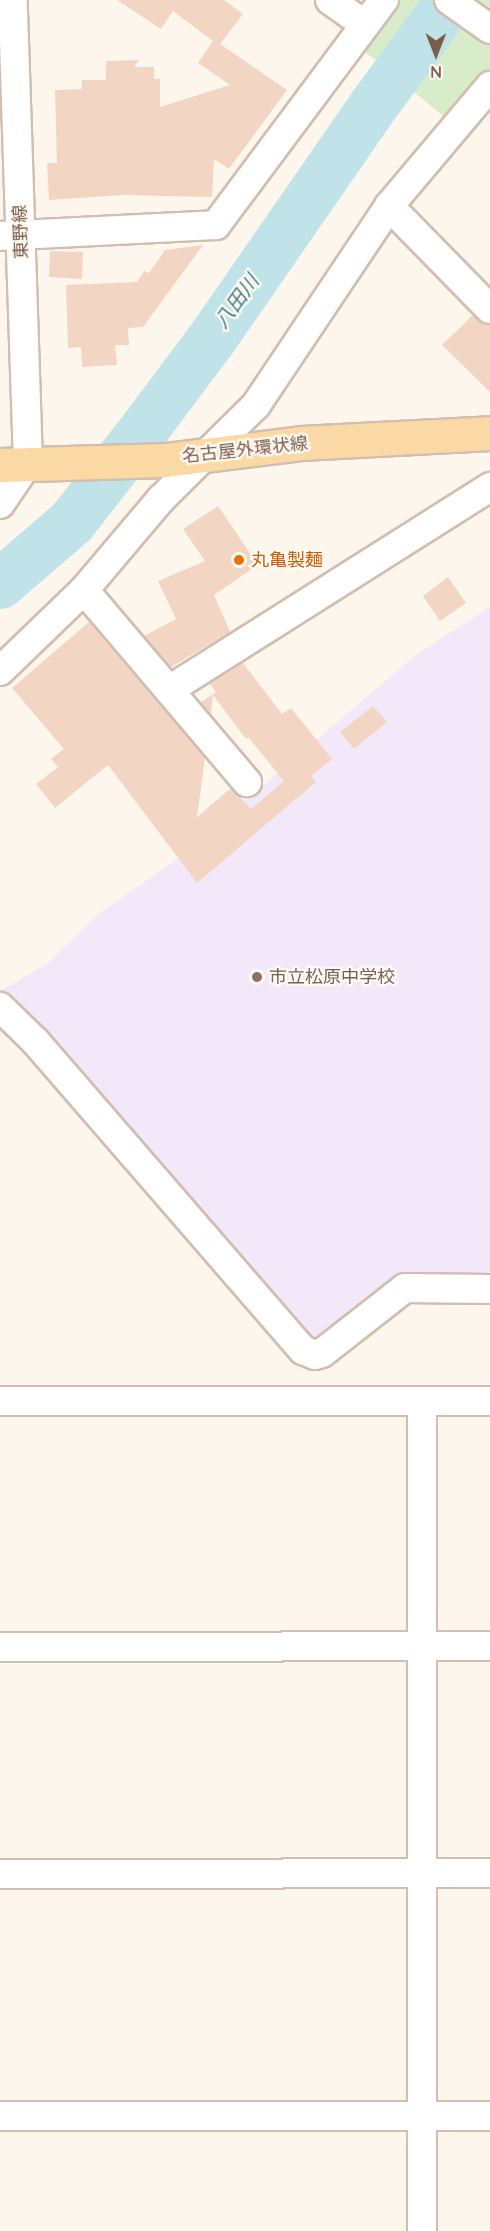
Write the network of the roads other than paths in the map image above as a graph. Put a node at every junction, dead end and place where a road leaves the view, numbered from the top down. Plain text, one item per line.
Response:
1 (13, 0) edge
2 (330, 0) edge
3 (384, 0) edge
4 (449, 0) edge
5 (365, 25) junction
6 (490, 29) edge
7 (490, 86) edge
8 (389, 206) junction
9 (11, 236) edge
10 (490, 309) edge
11 (490, 433) edge
12 (206, 454) junction
13 (28, 463) edge
14 (490, 487) edge
15 (0, 504) edge
16 (84, 590) junction
17 (0, 671) edge
18 (169, 690) junction
19 (247, 782) dead end
20 (0, 1008) edge
21 (490, 1289) edge
22 (0, 1401) edge
23 (422, 1401) junction
24 (490, 1401) edge
25 (423, 1646) junction
26 (490, 1646) edge
27 (0, 1647) edge
28 (424, 1873) junction
29 (490, 1873) edge
30 (0, 1874) edge
31 (0, 2116) edge
32 (422, 2116) junction
33 (490, 2116) edge
34 (422, 2231) edge

1 - 9 street, 東野線
2 - 5 street
3 - 5 street
4 - 6 street
5 - 9 street
7 - 8 street
8 - 10 street
8 - 12 street
9 - 13 street, 東野線
11 - 12 main road, 名古屋外環状線
12 - 13 main road, 名古屋外環状線
12 - 16 street
13 - 15 street
14 - 18 street
16 - 17 street
16 - 18 street
18 - 19 street
20 - 21 street
22 - 23 street
23 - 24 street
23 - 25 street
25 - 26 street
25 - 27 street
25 - 28 street
28 - 29 street
28 - 30 street
28 - 32 street
31 - 32 street
32 - 33 street
32 - 34 street

